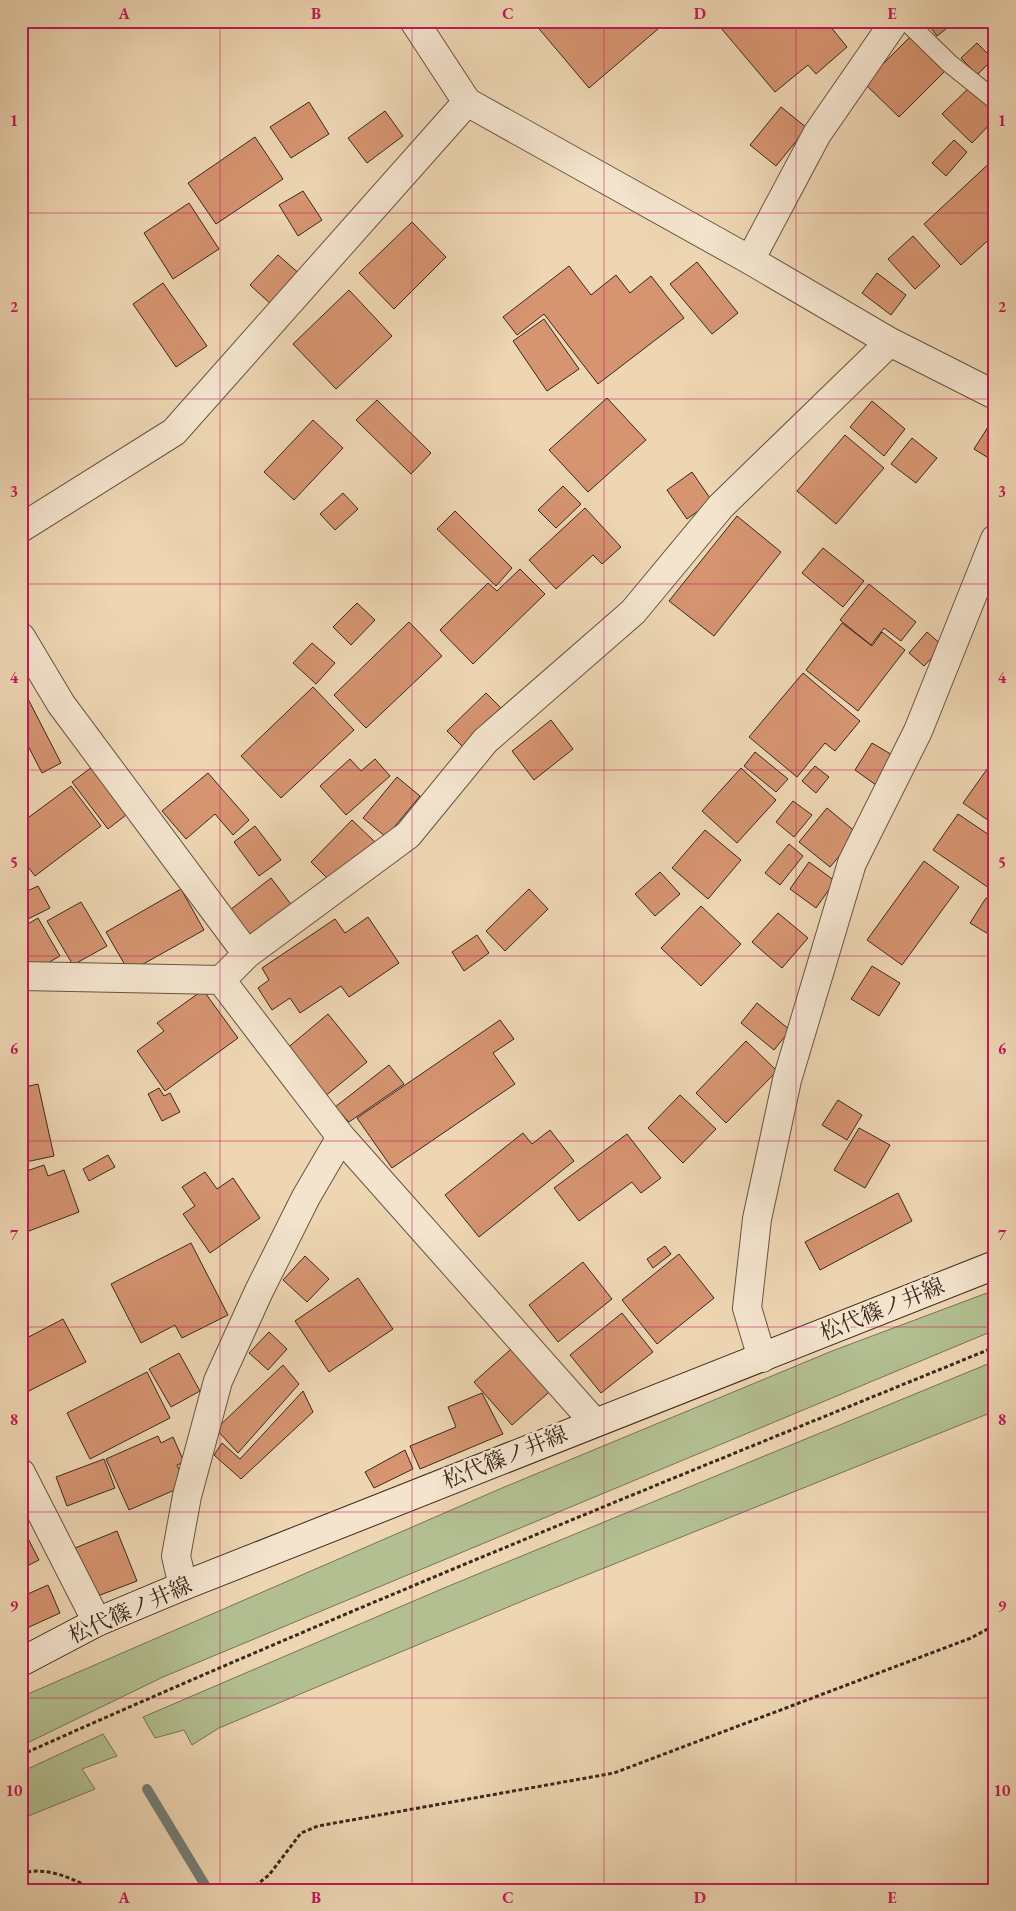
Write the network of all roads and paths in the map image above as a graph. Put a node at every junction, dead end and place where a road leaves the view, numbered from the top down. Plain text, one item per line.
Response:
1 (414, 21) edge
2 (895, 21) edge
3 (906, 21) edge
4 (995, 100) edge
5 (467, 102) junction
6 (750, 260) junction
7 (890, 342) junction
8 (995, 396) edge
9 (21, 528) edge
10 (995, 539) edge
11 (21, 637) edge
12 (248, 954) junction
13 (21, 976) edge
14 (221, 980) junction
15 (341, 1137) junction
16 (995, 1265) edge
17 (995, 1347) edge
18 (762, 1358) junction
19 (594, 1422) junction
20 (21, 1473) edge
21 (183, 1586) junction
22 (97, 1622) junction
23 (995, 1625) edge
24 (21, 1662) edge
25 (21, 1755) edge
26 (21, 1874) edge
27 (95, 1890) edge
28 (250, 1890) edge

1 - 5 street
2 - 6 street
3 - 4 lane
5 - 6 street
5 - 9 street
6 - 7 street
7 - 8 street
7 - 12 street
10 - 18 street
11 - 12 street
12 - 14 street
13 - 14 street
14 - 15 street
15 - 19 street
15 - 21 street
16 - 18 street, 松代篠ノ井線
17 - 25 path
18 - 19 street, 松代篠ノ井線
19 - 21 street, 松代篠ノ井線
20 - 22 street
21 - 22 street, 松代篠ノ井線
22 - 24 street, 松代篠ノ井線
23 - 28 path
26 - 27 path

